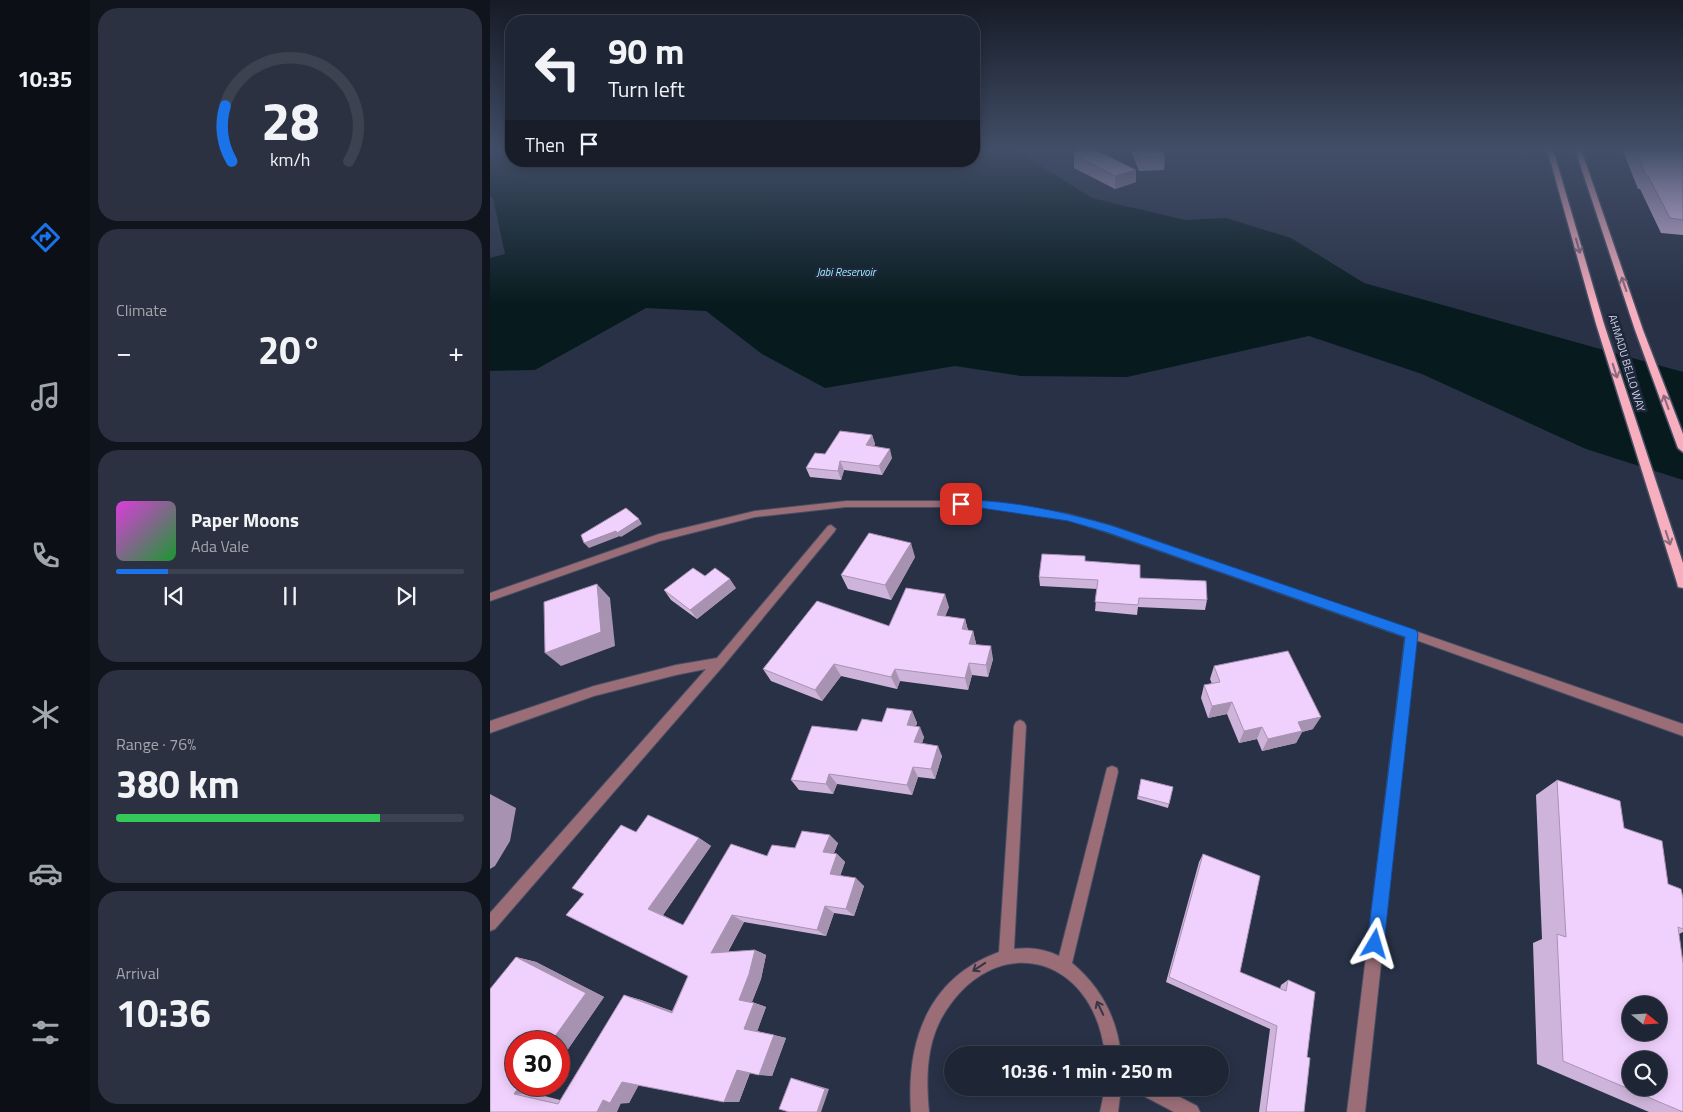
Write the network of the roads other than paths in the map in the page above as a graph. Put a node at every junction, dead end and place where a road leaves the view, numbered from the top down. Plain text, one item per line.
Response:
1 (1565, 201) edge
2 (1595, 201) edge
3 (1683, 448) edge
4 (831, 529) dead end
5 (1683, 583) edge
6 (490, 597) edge
7 (1411, 634) junction
8 (720, 662) junction
9 (1020, 726) dead end
10 (490, 727) edge
11 (1683, 730) edge
12 (1112, 772) dead end
13 (490, 924) edge
14 (1006, 956) junction
15 (1064, 966) junction
16 (1111, 1046) edge
17 (1112, 1096) edge
18 (1161, 1096) edge
19 (920, 1112) edge
20 (1109, 1112) edge
21 (1191, 1112) edge
22 (1356, 1112) edge

1 -> 5 main road, AHMADU BELLO WAY
3 -> 2 main road, AHMADU BELLO WAY
4 - 8 street
6 - 7 street
7 - 11 street
7 - 22 street
8 - 10 street
8 - 13 street
9 - 14 street
12 - 15 street
14 - 15 street
14 -> 19 street
16 -> 15 street
17 - 20 street
18 - 21 street

